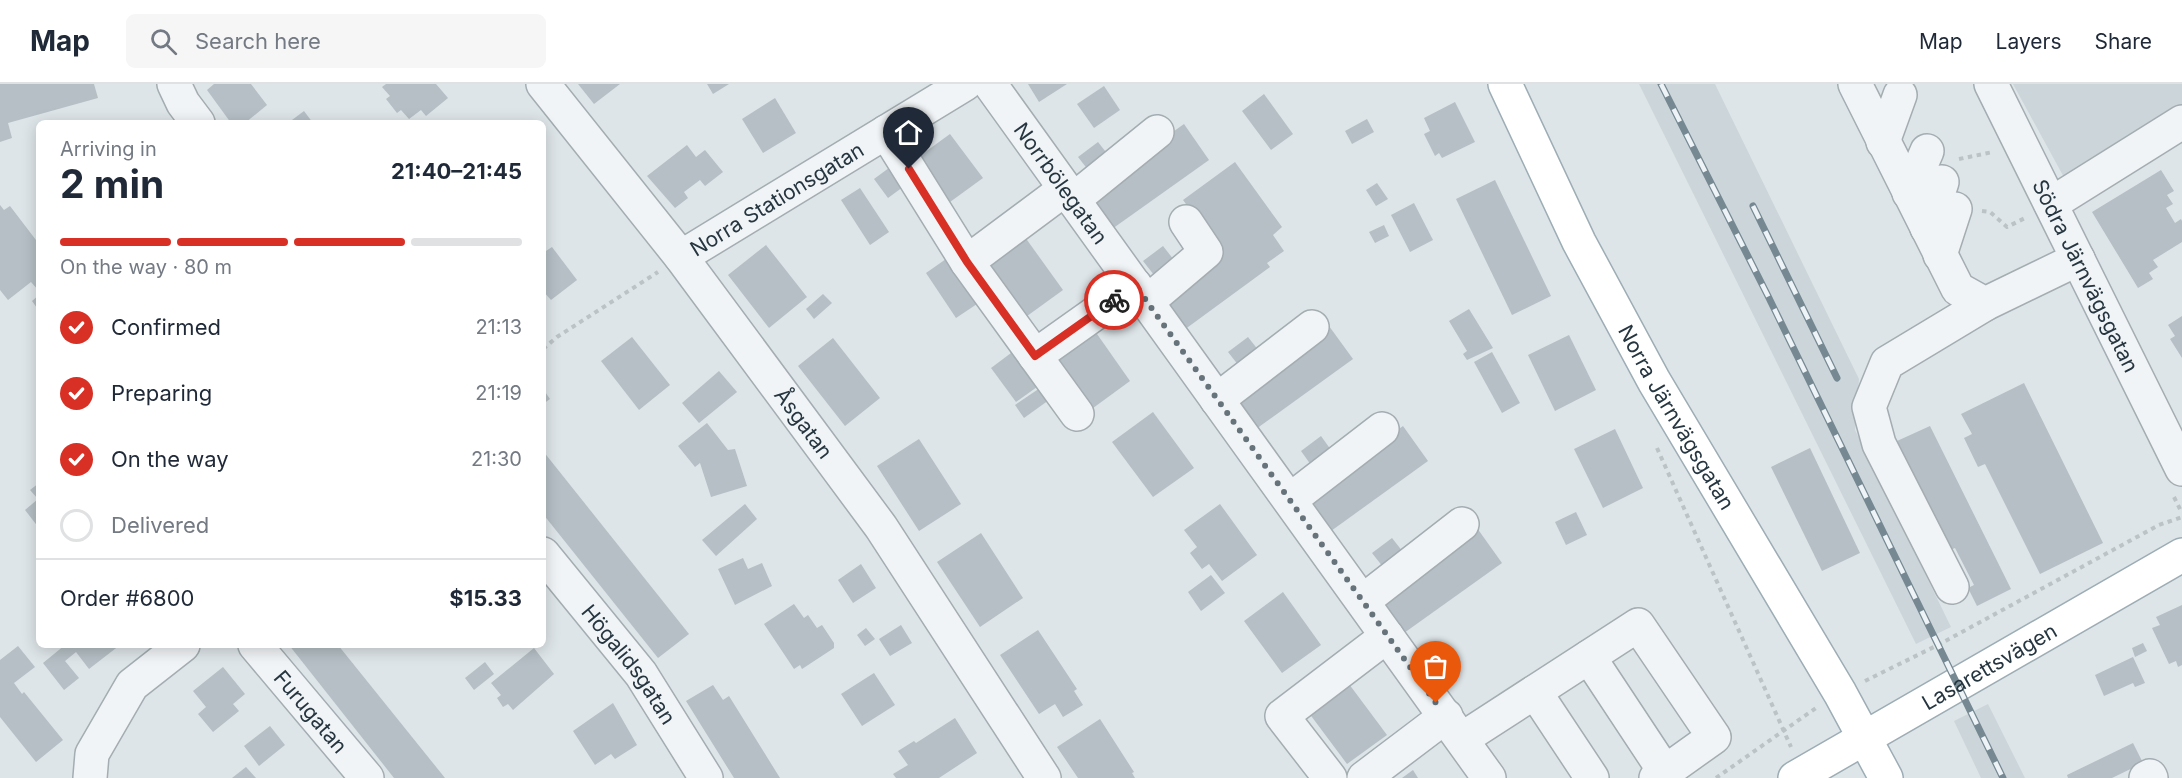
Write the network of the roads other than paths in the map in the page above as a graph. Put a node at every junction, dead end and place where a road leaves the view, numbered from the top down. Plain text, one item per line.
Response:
1 (174, 84) edge
2 (543, 84) edge
3 (965, 84) edge
4 (990, 84) edge
5 (1504, 84) edge
6 (1990, 84) edge
7 (1875, 95) edge
8 (196, 120) edge
9 (2182, 122) edge
10 (886, 132) junction
11 (1157, 132) dead end
12 (1896, 168) junction
13 (1069, 195) junction
14 (2051, 204) junction
15 (1186, 222) dead end
16 (1933, 242) junction
17 (681, 257) junction
18 (2078, 259) junction
19 (967, 262) junction
20 (1141, 293) junction
21 (1985, 304) junction
22 (1312, 327) dead end
23 (1035, 356) junction
24 (1217, 400) junction
25 (1077, 414) dead end
26 (1382, 429) dead end
27 (2182, 469) edge
28 (1290, 500) junction
29 (1462, 524) dead end
30 (2182, 555) edge
31 (546, 558) edge
32 (1952, 587) dead end
33 (1363, 601) junction
34 (1387, 636) junction
35 (179, 648) edge
36 (258, 648) edge
37 (1589, 657) junction
38 (1535, 692) junction
39 (1454, 727) junction
40 (1865, 740) junction
41 (1661, 775) edge
42 (1799, 776) edge
43 (90, 778) edge
44 (366, 778) edge
45 (706, 778) edge
46 (1044, 778) edge
47 (1330, 778) edge
48 (1364, 778) edge
49 (1489, 778) edge
50 (1592, 778) edge
51 (1886, 778) edge
52 (2146, 778) edge
53 (2151, 778) edge

1 - 8 street
2 - 17 street, Åsgatan
3 - 10 street, Norra Stationsgatan
4 - 13 street, Norrbölegatan
5 - 40 main road, Norra Järnvägsgatan
6 - 14 street, Södra Järnvägsgatan
7 - 12 street
7 - 12 street
9 - 14 street
10 - 17 street, Norra Stationsgatan
10 - 19 street
11 - 13 street
12 - 16 street
12 - 16 street
13 - 19 street
13 - 20 street, Norrbölegatan
14 - 18 street, Södra Järnvägsgatan
15 - 20 street
16 - 21 street
17 - 46 street, Åsgatan
18 - 21 street
18 - 27 street, Södra Järnvägsgatan
19 - 23 street
20 - 23 street
20 - 24 street, Norrbölegatan
21 - 32 street
22 - 24 street
23 - 25 street
24 - 28 street, Norrbölegatan
26 - 28 street
28 - 33 street, Norrbölegatan
29 - 33 street
30 - 40 main road, Lasarettsvägen
31 - 45 street, Högalidsgatan
33 - 34 street, Norrbölegatan
34 - 39 street, Norrbölegatan
34 - 47 street
35 - 43 street
36 - 44 street, Furugatan
37 - 38 street
37 - 41 street
37 - 41 street
38 - 39 street
38 - 50 street
39 - 48 street
39 - 49 street, Norrbölegatan
40 - 42 main road, Lasarettsvägen
40 - 51 main road, Norra Järnvägsgatan
52 - 53 street

